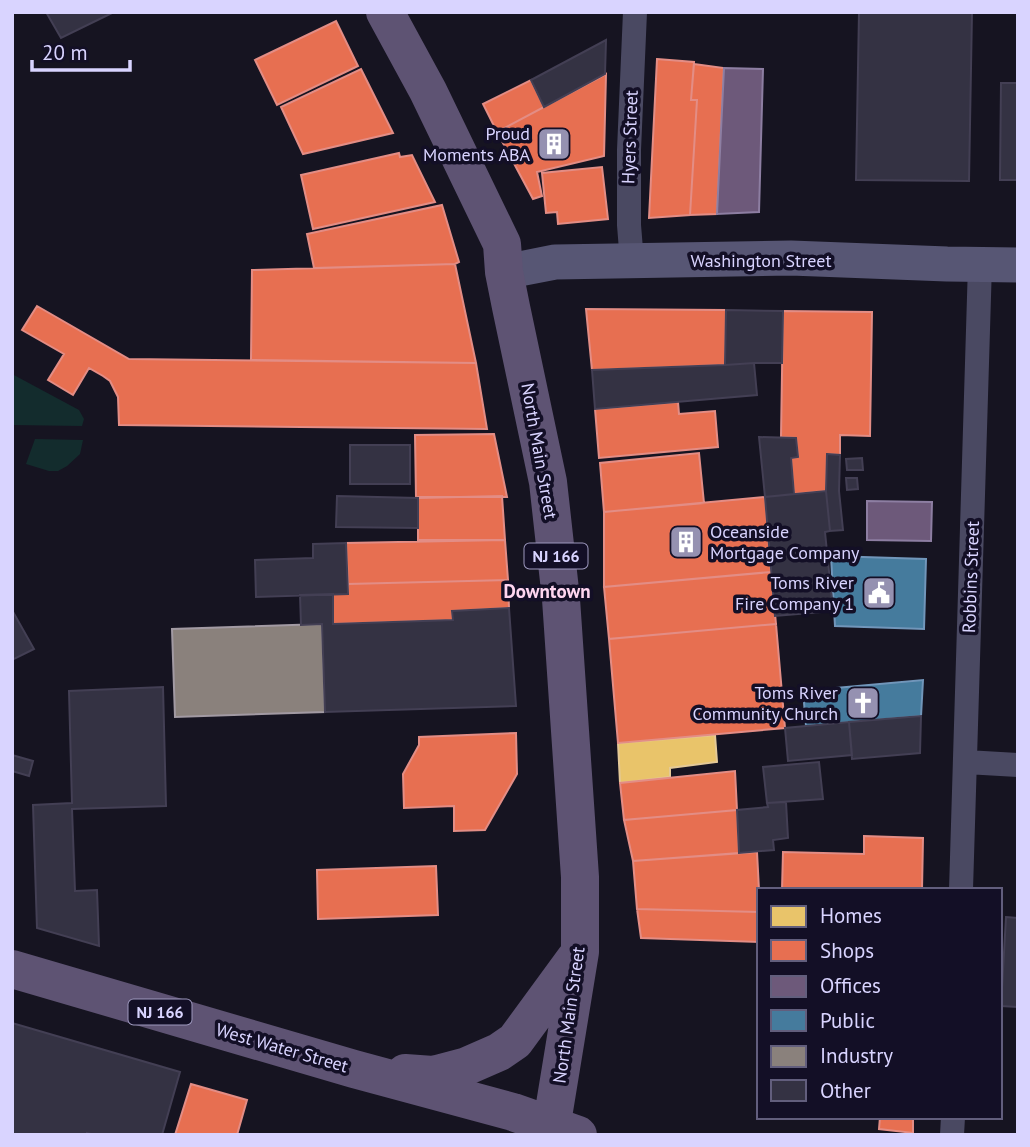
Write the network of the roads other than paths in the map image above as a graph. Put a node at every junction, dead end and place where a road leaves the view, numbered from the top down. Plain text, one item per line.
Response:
1 (385, 12) edge
2 (635, 12) edge
3 (632, 262) junction
4 (979, 264) junction
5 (1018, 265) edge
6 (504, 272) junction
7 (966, 762) junction
8 (1018, 765) edge
9 (961, 888) edge
10 (580, 952) junction
11 (12, 969) edge
12 (354, 1069) junction
13 (560, 1132) edge

1 - 6 main road, North Main Street / NJ 166
2 - 3 street, Hyers Street
3 - 4 main road, Washington Street
3 - 6 main road, Washington Street
4 - 5 main road, Washington Street
4 - 7 street, Robbins Street
6 - 10 main road, North Main Street / NJ 166
7 - 8 street
7 - 9 street, Robbins Street
10 - 12 main road
10 - 13 main road, North Main Street / NJ 166
11 - 12 main road, West Water Street / NJ 166
12 - 13 main road, West Water Street / NJ 166

